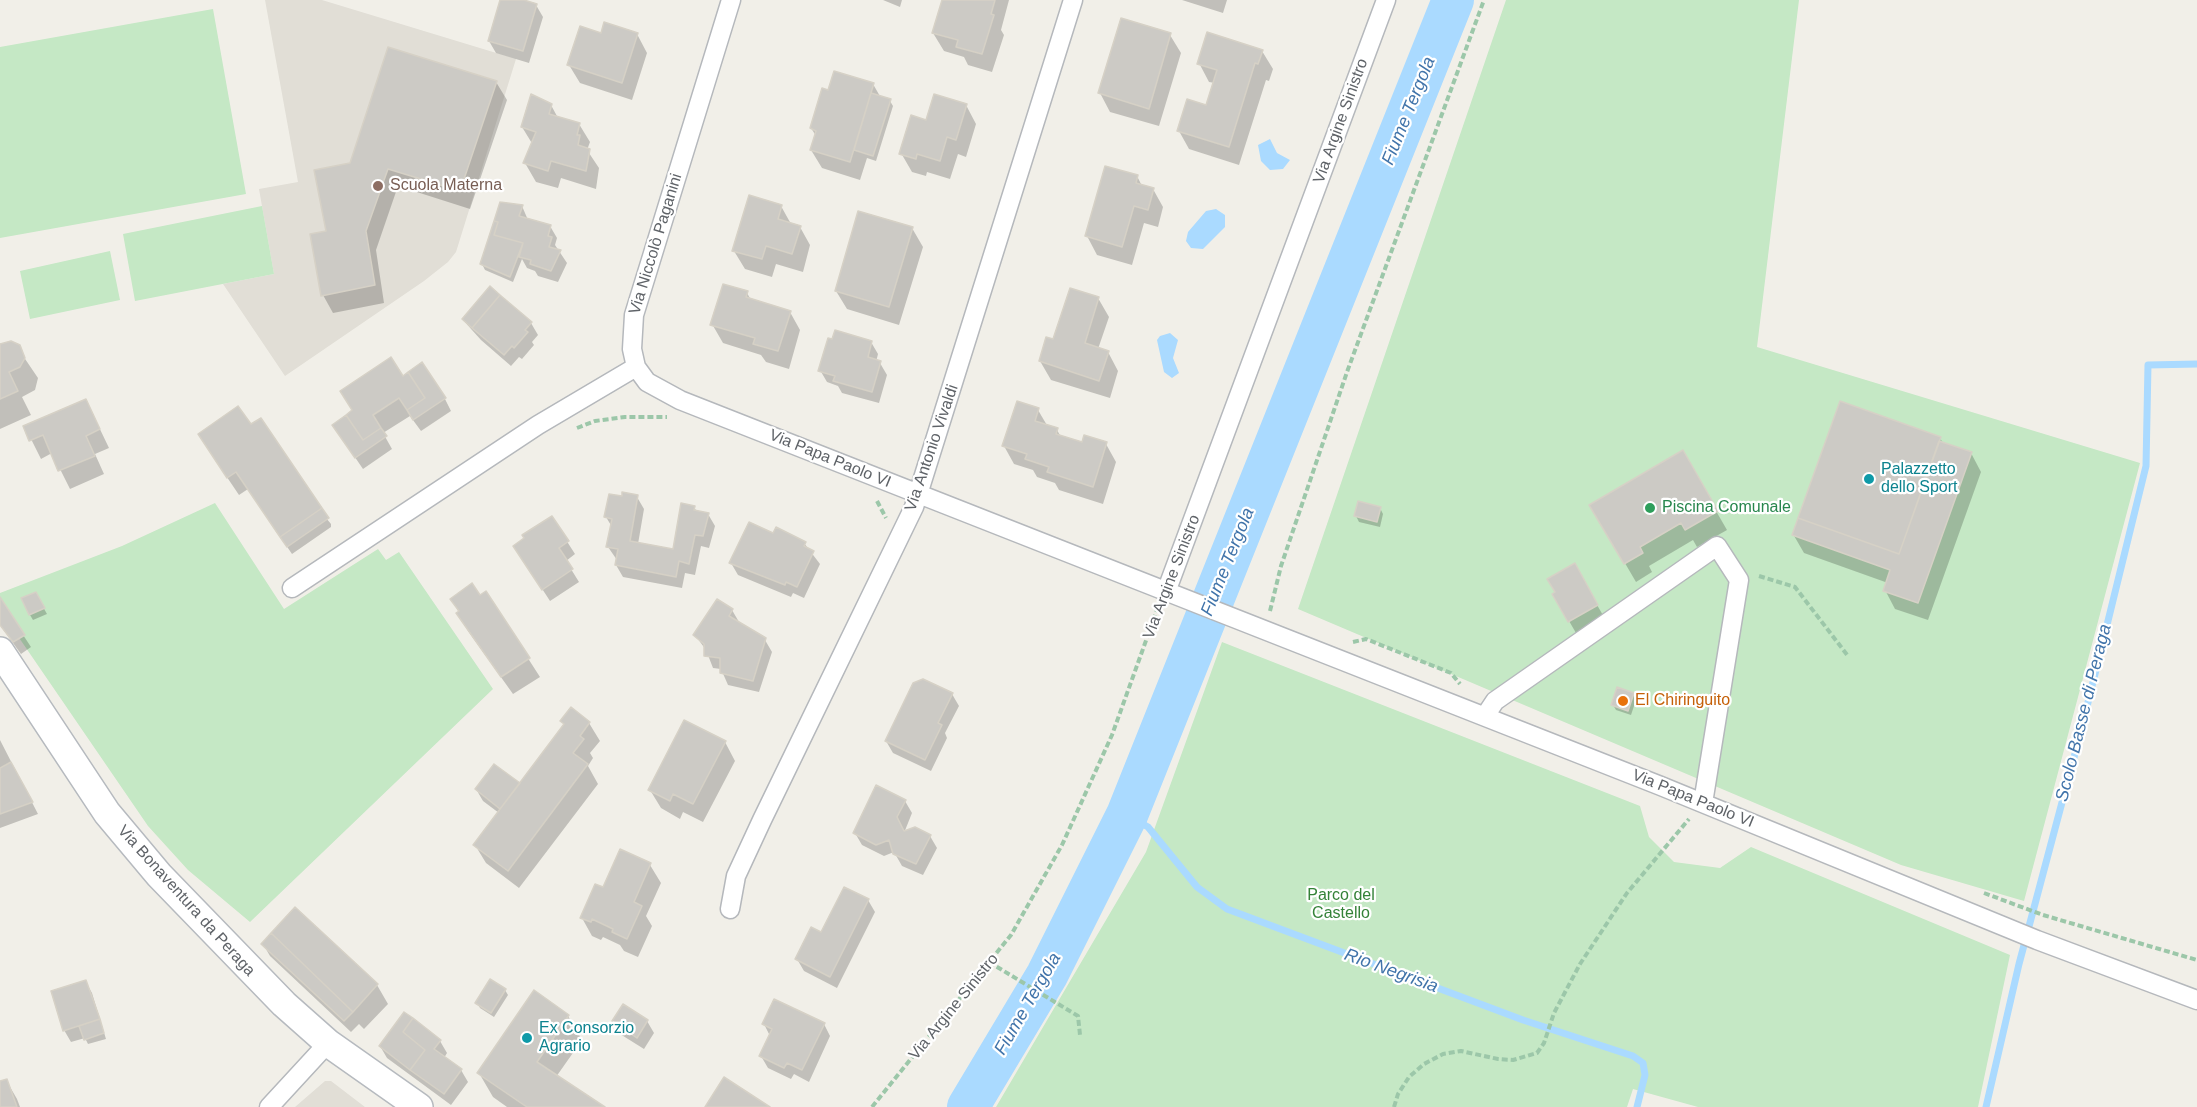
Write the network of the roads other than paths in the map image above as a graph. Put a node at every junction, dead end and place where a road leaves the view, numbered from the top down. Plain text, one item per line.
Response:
1 (731, 0) edge
2 (1072, 0) edge
3 (1386, 0) edge
4 (636, 367) junction
5 (918, 494) junction
6 (292, 588) dead end
7 (1162, 600) junction
8 (0, 651) edge
9 (1485, 717) junction
10 (1703, 803) junction
11 (730, 909) dead end
12 (2197, 1000) edge
13 (328, 1043) junction
14 (269, 1107) edge
15 (419, 1107) edge

1 - 4 street, Via Niccolò Paganini
2 - 5 street, Via Antonio Vivaldi
3 - 7 street, Via Argine Sinistro
4 - 5 street, Via Papa Paolo VI
4 - 6 street
5 - 7 street, Via Papa Paolo VI
5 - 11 street, Via Antonio Vivaldi
7 - 9 street, Via Papa Paolo VI
8 - 13 main road, Via Bonaventura da Peraga
9 - 10 street, Via Papa Paolo VI
9 - 10 street
10 - 12 street, Via Papa Paolo VI
13 - 14 street
13 - 15 main road, Via Bonaventura da Peraga

